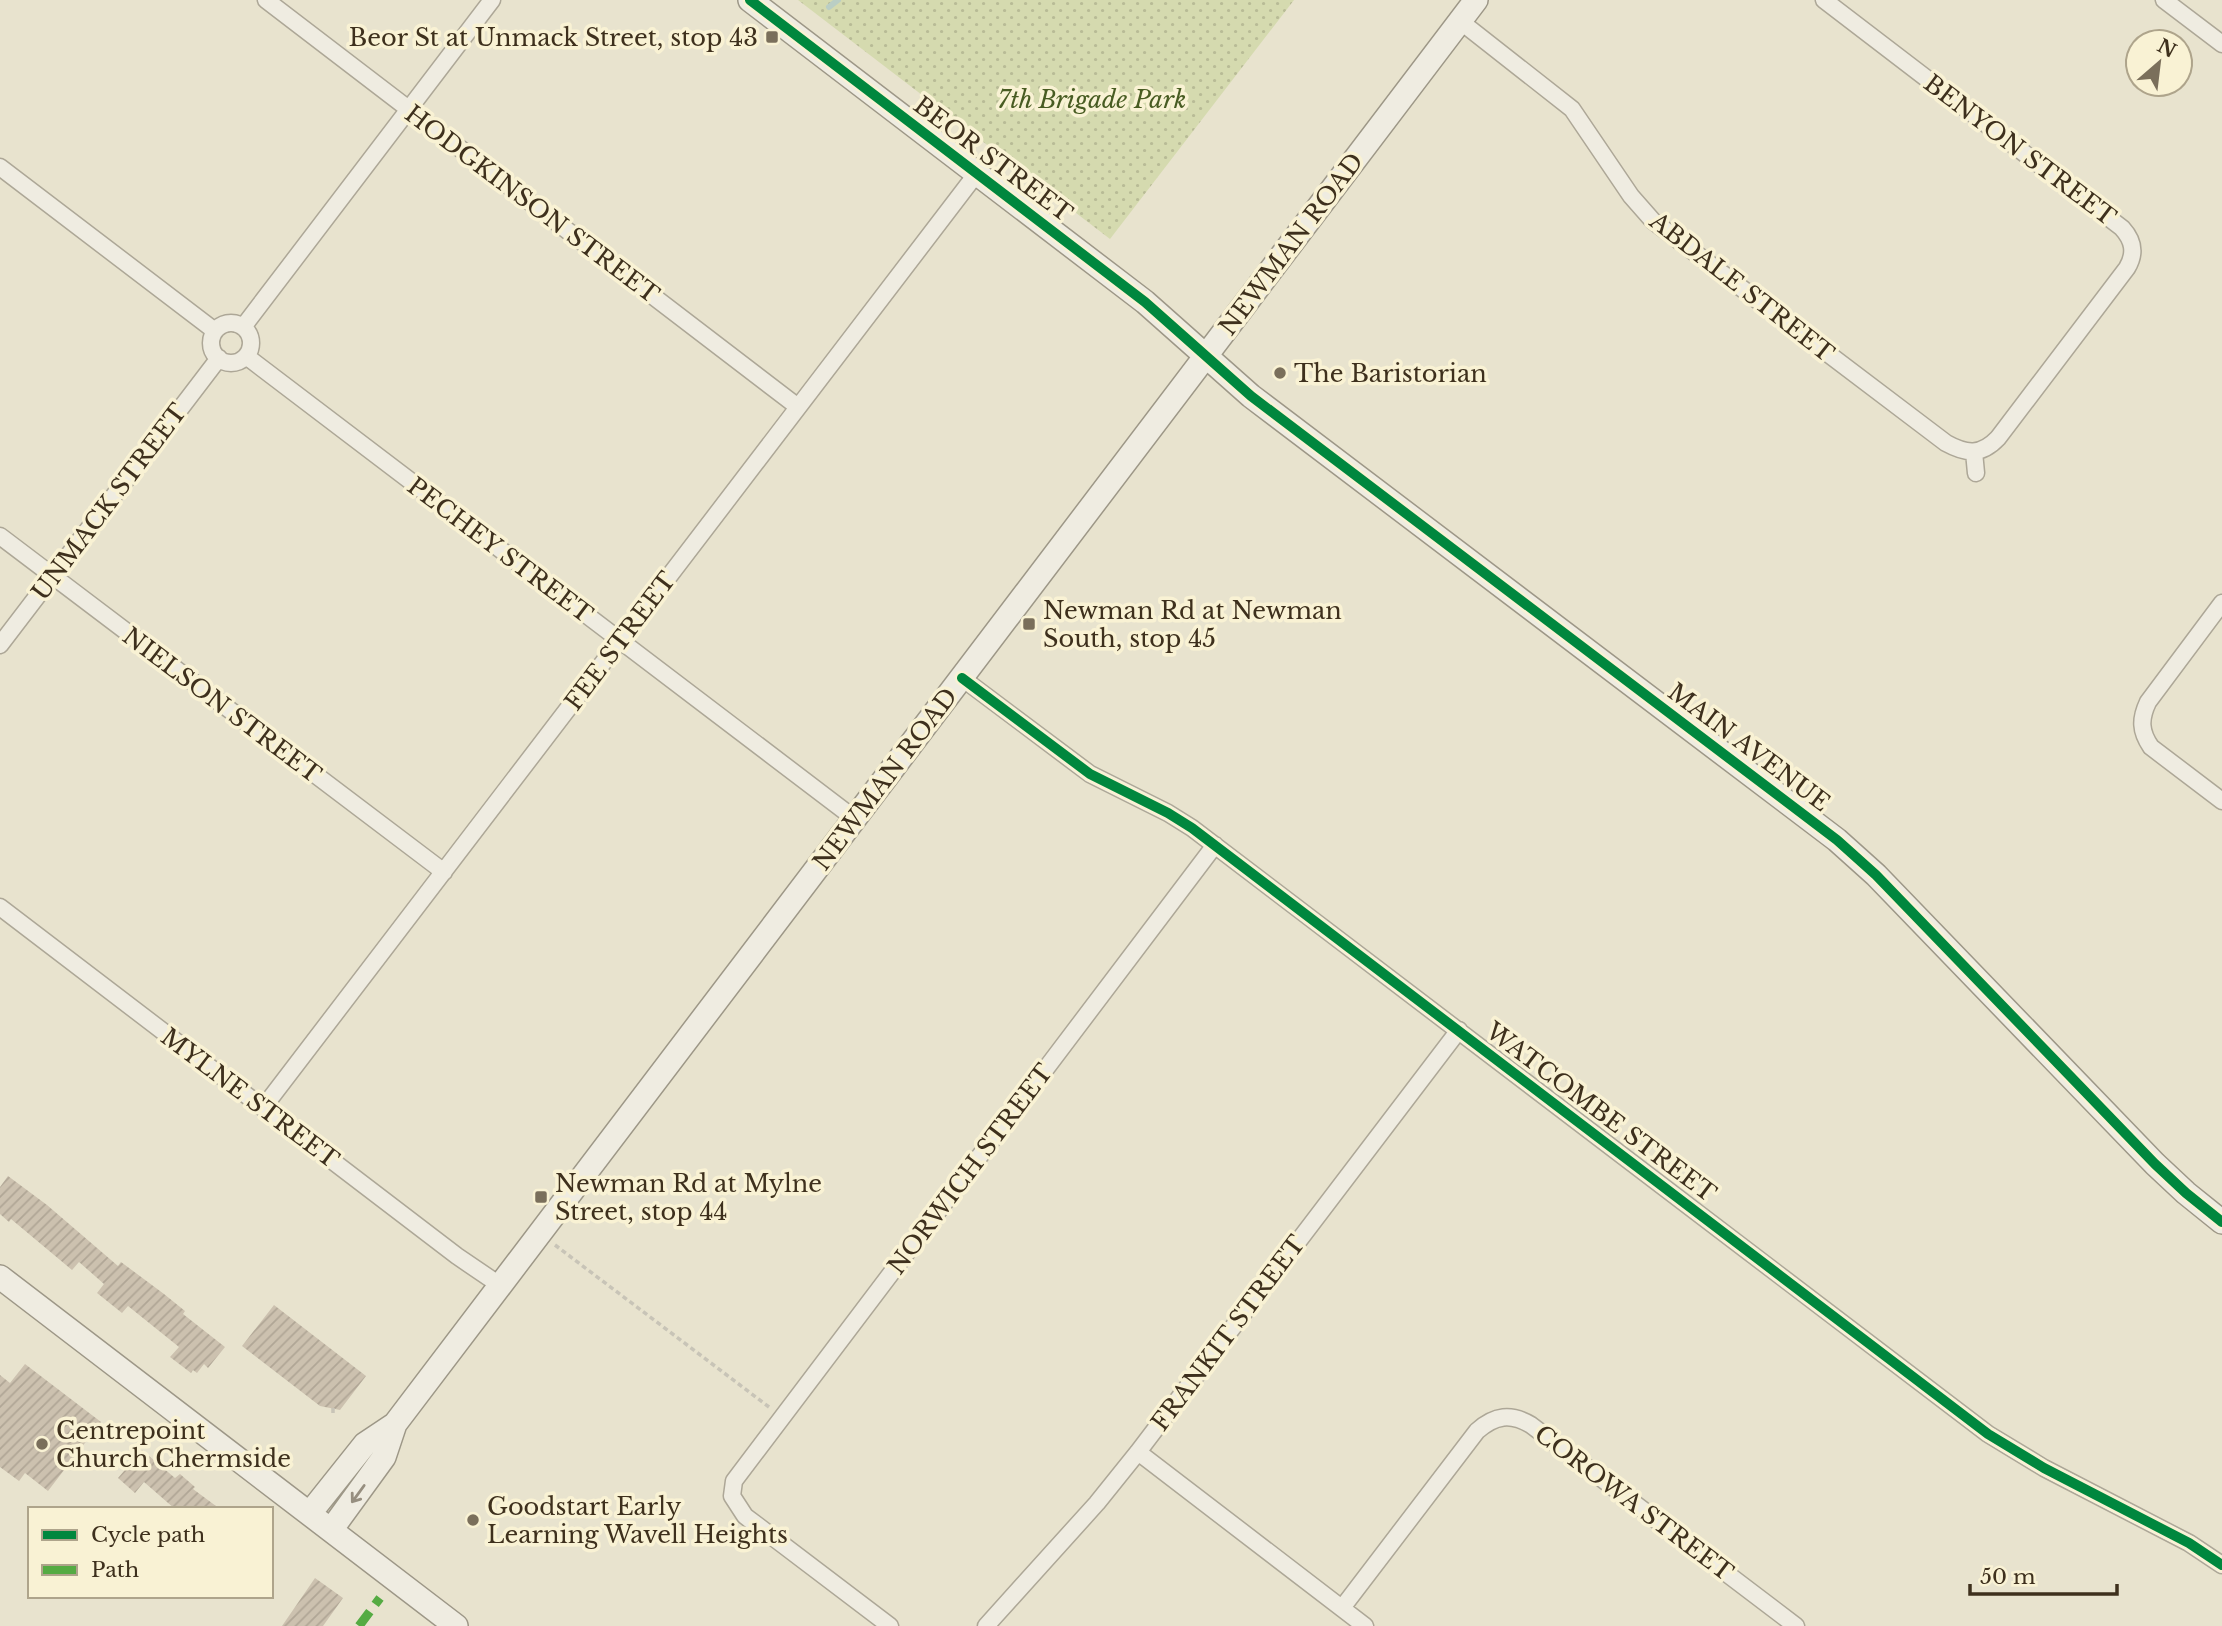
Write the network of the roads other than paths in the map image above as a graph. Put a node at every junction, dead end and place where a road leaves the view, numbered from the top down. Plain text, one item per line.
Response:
1 (266, 0) edge
2 (492, 0) edge
3 (750, 0) edge
4 (1476, 0) edge
5 (1824, 0) edge
6 (2164, 0) edge
7 (1460, 21) junction
8 (2222, 44) edge
9 (409, 109) junction
10 (0, 167) edge
11 (977, 173) junction
12 (243, 327) junction
13 (215, 331) junction
14 (1206, 355) junction
15 (246, 356) junction
16 (219, 358) junction
17 (798, 407) junction
18 (1974, 452) junction
19 (1976, 473) dead end
20 (0, 536) edge
21 (52, 576) junction
22 (2222, 603) edge
23 (620, 641) junction
24 (0, 645) edge
25 (962, 678) junction
26 (2222, 801) edge
27 (855, 819) junction
28 (1215, 845) junction
29 (444, 873) junction
30 (0, 907) edge
31 (1459, 1030) junction
32 (263, 1108) junction
33 (2219, 1214) edge
34 (0, 1277) edge
35 (501, 1286) junction
36 (395, 1424) junction
37 (1138, 1452) junction
38 (310, 1513) junction
39 (331, 1530) junction
40 (2222, 1565) edge
41 (1342, 1608) junction
42 (456, 1626) edge
43 (890, 1626) edge
44 (986, 1626) edge
45 (1365, 1626) edge
46 (1796, 1626) edge

1 - 9 street, HODGKINSON STREET
2 - 9 street
3 - 11 main road, BEOR STREET
4 - 7 main road, NEWMAN ROAD
5 - 18 street, BENYON STREET
6 - 8 street
7 - 14 main road, NEWMAN ROAD
7 - 18 street, ABDALE STREET
9 - 12 street
9 - 17 street, HODGKINSON STREET
10 - 13 street
11 - 14 main road, BEOR STREET
11 - 17 street, FEE STREET
12 - 13 street
12 - 15 street
13 - 16 street
14 - 25 main road, NEWMAN ROAD
14 - 33 main road, MAIN AVENUE
15 - 16 street
15 - 23 street, PECHEY STREET
16 - 21 street, UNMACK STREET
17 - 23 street, FEE STREET
18 - 19 street
20 - 21 street, NIELSON STREET
21 - 24 street, UNMACK STREET
21 - 29 street, NIELSON STREET
22 - 26 street
23 - 27 street, PECHEY STREET
23 - 29 street, FEE STREET
25 - 27 main road, NEWMAN ROAD
25 - 28 street, WATCOMBE STREET
27 - 35 main road, NEWMAN ROAD
28 - 31 street, WATCOMBE STREET
28 - 43 street, NORWICH STREET
29 - 32 street, FEE STREET
30 - 32 street, MYLNE STREET
31 - 37 street, FRANKIT STREET
31 - 40 street, WATCOMBE STREET
32 - 35 street, MYLNE STREET
34 - 38 main road
35 - 36 main road, NEWMAN ROAD
36 - 38 main road, NEWMAN ROAD
36 -> 39 main road, NEWMAN ROAD
37 - 41 street
37 - 44 street, FRANKIT STREET
38 - 39 main road
39 - 42 main road
41 - 45 street
41 - 46 street, COROWA STREET

